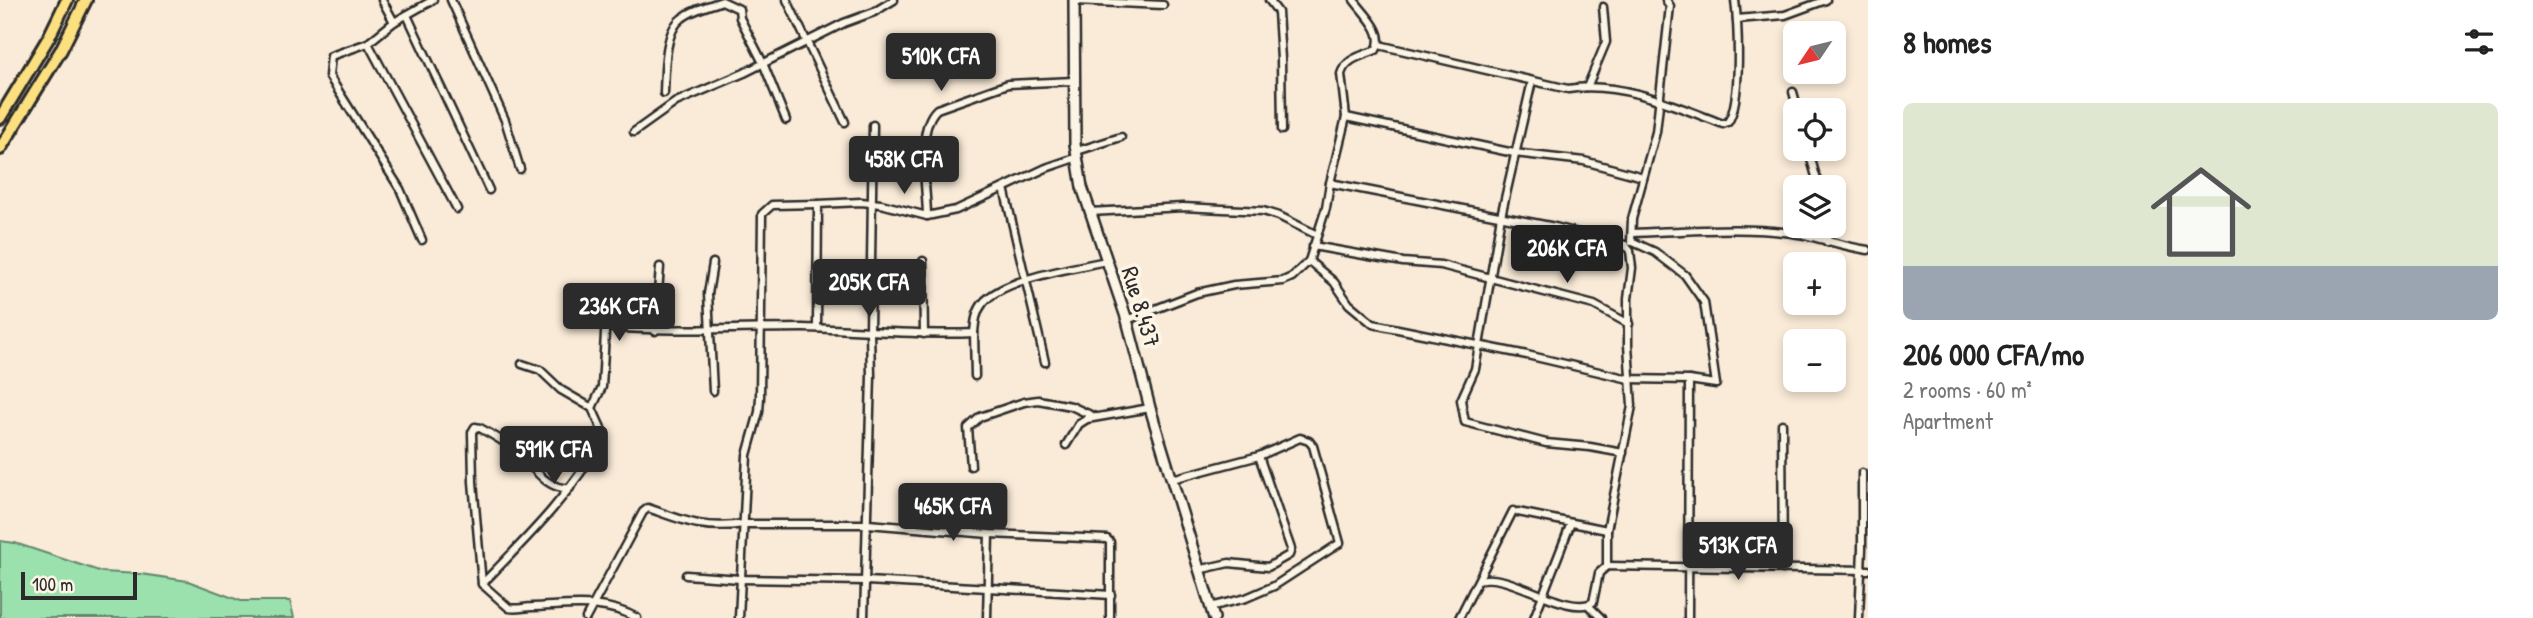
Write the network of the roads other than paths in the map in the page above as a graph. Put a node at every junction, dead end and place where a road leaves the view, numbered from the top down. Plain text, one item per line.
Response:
1 (66, 0) edge
2 (86, 0) edge
3 (382, 0) edge
4 (433, 0) edge
5 (451, 0) edge
6 (787, 0) edge
7 (894, 0) edge
8 (1269, 0) edge
9 (1353, 0) edge
10 (1666, 0) edge
11 (1735, 0) edge
12 (1826, 0) edge
13 (1074, 1) edge
14 (1163, 5) dead end
15 (1603, 7) dead end
16 (407, 15) junction
17 (1737, 19) junction
18 (394, 22) junction
19 (806, 42) junction
20 (368, 43) junction
21 (1379, 46) junction
22 (762, 63) junction
23 (1074, 80) junction
24 (1532, 80) junction
25 (1588, 85) junction
26 (1793, 92) dead end
27 (664, 93) dead end
28 (1795, 98) edge
29 (1661, 100) junction
30 (1346, 117) junction
31 (0, 118) edge
32 (786, 120) dead end
33 (845, 122) dead end
34 (873, 125) dead end
35 (1282, 130) dead end
36 (634, 132) dead end
37 (1121, 137) dead end
38 (0, 149) edge
39 (1514, 153) junction
40 (1077, 154) junction
41 (520, 169) dead end
42 (1643, 177) junction
43 (1330, 183) junction
44 (1004, 188) junction
45 (489, 190) dead end
46 (871, 203) junction
47 (818, 204) junction
48 (457, 209) dead end
49 (1090, 212) junction
50 (928, 216) junction
51 (1501, 216) junction
52 (1632, 233) junction
53 (1317, 235) junction
54 (1827, 238) edge
55 (422, 240) dead end
56 (1631, 242) junction
57 (1827, 242) junction
58 (1313, 246) junction
59 (1868, 250) edge
60 (1630, 251) junction
61 (923, 261) dead end
62 (1106, 261) junction
63 (1309, 261) junction
64 (713, 263) dead end
65 (660, 267) dead end
66 (1027, 280) junction
67 (1491, 280) junction
68 (607, 297) dead end
69 (1127, 320) junction
70 (1629, 324) junction
71 (606, 327) junction
72 (761, 328) junction
73 (817, 328) junction
74 (709, 330) junction
75 (655, 331) junction
76 (870, 332) junction
77 (974, 333) junction
78 (924, 334) junction
79 (1477, 345) junction
80 (1045, 362) dead end
81 (522, 364) dead end
82 (975, 376) dead end
83 (1629, 379) junction
84 (1689, 380) junction
85 (713, 391) dead end
86 (592, 408) junction
87 (1150, 408) junction
88 (1095, 417) junction
89 (1782, 424) dead end
90 (1066, 445) dead end
91 (1623, 453) junction
92 (1259, 456) junction
93 (971, 466) dead end
94 (1862, 473) dead end
95 (1172, 479) junction
96 (570, 488) junction
97 (1571, 523) junction
98 (744, 524) junction
99 (868, 524) junction
100 (1607, 530) junction
101 (989, 534) junction
102 (1607, 566) junction
103 (1687, 566) junction
104 (1783, 569) junction
105 (1198, 570) junction
106 (1864, 570) edge
107 (687, 575) dead end
108 (740, 579) junction
109 (1480, 580) junction
110 (867, 581) junction
111 (482, 584) junction
112 (988, 588) junction
113 (1111, 595) junction
114 (1542, 599) junction
115 (593, 604) junction
116 (1589, 606) junction
117 (1210, 607) junction
118 (586, 618) edge
119 (637, 618) edge
120 (739, 618) edge
121 (864, 618) edge
122 (987, 618) edge
123 (1110, 618) edge
124 (1214, 618) edge
125 (1459, 618) edge
126 (1534, 618) edge
127 (1601, 618) edge
128 (1688, 618) edge
129 (1859, 618) edge

1 - 31 highway
2 - 38 highway
3 - 18 street
4 - 16 street
5 - 41 street
6 - 19 street
7 - 19 street
8 - 35 street
9 - 21 street
10 - 29 street
11 - 17 street
12 - 17 street
13 - 14 street
13 - 23 main road, Rue 8.437
15 - 25 street
16 - 18 street
16 - 45 street
17 - 29 street
18 - 20 street
19 - 22 street
19 - 33 street
20 - 48 street
20 - 55 street
21 - 24 street
21 - 30 street
22 - 27 street
22 - 32 street
22 - 36 street
23 - 40 main road, Rue 8.437
23 - 50 street
24 - 25 street
24 - 39 street
25 - 29 street
26 - 28 street
29 - 42 street
30 - 39 street
30 - 43 street
34 - 46 street
37 - 40 street
39 - 42 street
39 - 51 street
40 - 44 street
40 - 49 main road, Rue 8.437
42 - 52 street
43 - 51 street
43 - 53 street
44 - 50 street
44 - 66 street
46 - 47 street
46 - 50 street
46 - 76 street
47 - 72 street
47 - 73 street
49 - 53 street
49 - 62 main road, Rue 8.437
51 - 60 street
51 - 67 street
52 - 56 street
52 - 57 street
53 - 58 street
54 - 57 street
56 - 60 street
56 - 84 street
57 - 59 street
58 - 63 street
58 - 67 street
60 - 70 street
61 - 78 street
62 - 66 street
62 - 69 main road, Rue 8.437
63 - 69 street
63 - 79 street
64 - 74 street
65 - 75 street
66 - 77 street
66 - 80 street
67 - 70 street
67 - 79 street
68 - 71 street
69 - 87 main road, Rue 8.437
70 - 83 street
71 - 75 street
71 - 86 street
72 - 73 street
72 - 74 street
72 - 98 street
73 - 76 street
74 - 75 street
74 - 85 street
76 - 78 street
76 - 99 street
77 - 78 street
77 - 82 street
79 - 83 street
79 - 91 street
81 - 86 street
83 - 84 street
83 - 91 street
84 - 103 street
86 - 96 street
87 - 88 street
87 - 95 main road, Rue 8.437
88 - 90 street
88 - 93 street
89 - 104 street
91 - 100 street
92 - 95 street
92 - 105 street
92 - 117 street
94 - 106 street
95 - 105 main road, Rue 8.437
96 - 111 street
96 - 111 street
97 - 100 street
97 - 109 street
97 - 114 street
98 - 99 street
98 - 108 street
98 - 115 street
99 - 101 street
99 - 110 street
100 - 102 street
101 - 112 street
101 - 113 street
102 - 103 street
102 - 116 street
103 - 104 street
103 - 128 street
104 - 106 street
105 - 117 main road, Rue 8.437
106 - 129 street
107 - 108 street
108 - 110 street
108 - 120 street
109 - 114 street
109 - 125 street
110 - 112 street
110 - 121 street
111 - 115 street
112 - 113 street
112 - 122 street
113 - 123 street
114 - 116 street
114 - 126 street
115 - 118 street
115 - 119 street
116 - 127 street
117 - 124 main road, Rue 8.437

